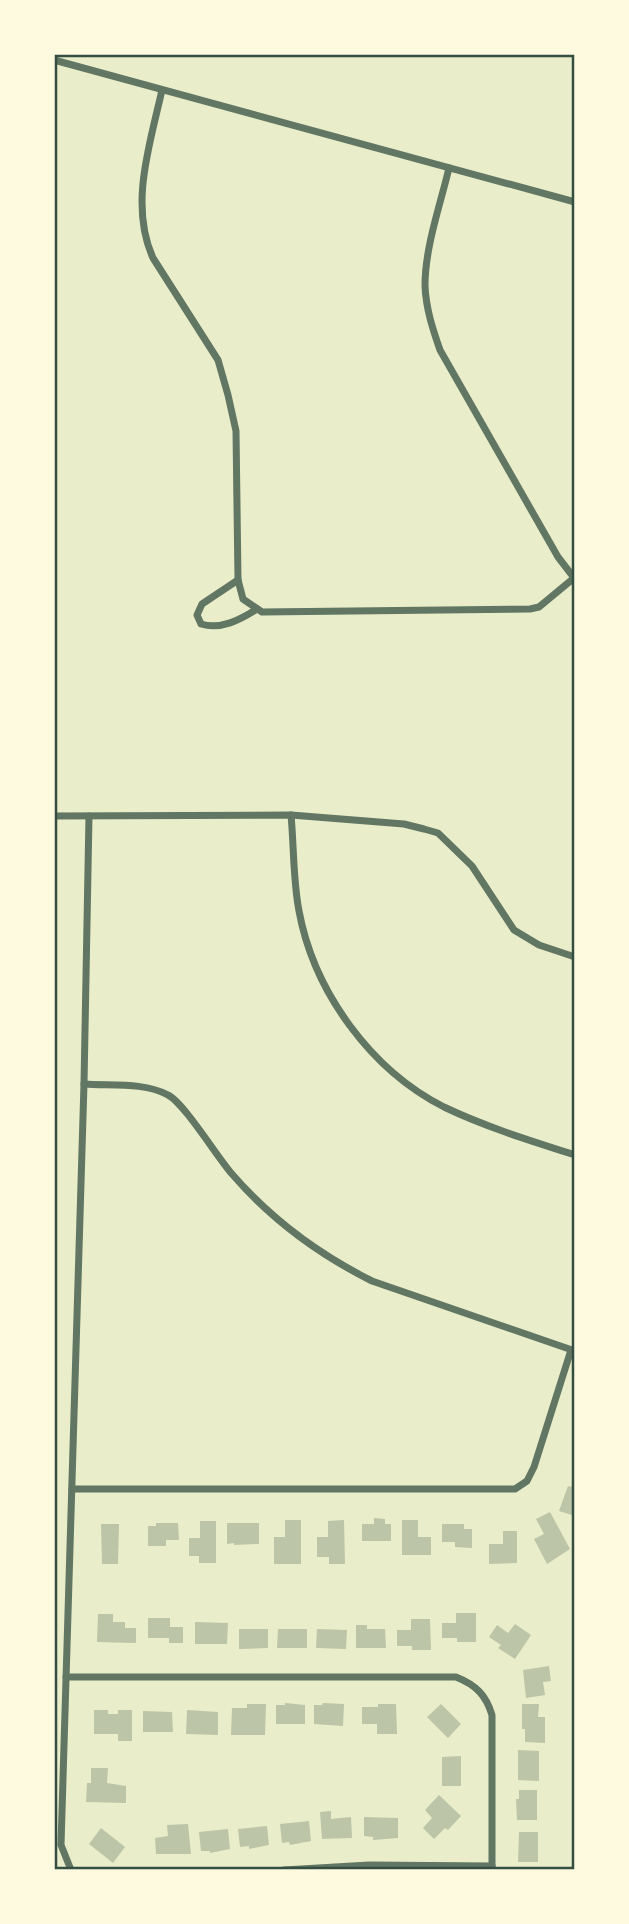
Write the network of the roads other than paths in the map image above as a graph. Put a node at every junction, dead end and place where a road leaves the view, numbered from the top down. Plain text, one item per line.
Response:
1 (54, 61) edge
2 (162, 90) junction
3 (449, 168) junction
4 (575, 202) edge
5 (574, 579) edge
6 (238, 580) junction
7 (257, 609) junction
8 (291, 815) junction
9 (54, 816) edge
10 (89, 816) junction
11 (575, 957) edge
12 (84, 1084) junction
13 (575, 1156) edge
14 (573, 1351) edge
15 (72, 1489) junction
16 (66, 1677) junction
17 (492, 1868) edge
18 (71, 1870) edge
19 (284, 1870) edge

1 - 2 street
2 - 3 street
2 - 6 street
3 - 4 street
3 - 5 street
5 - 7 street
6 - 7 street
6 - 7 street
8 - 10 street
8 - 11 street
8 - 13 street
9 - 10 street
10 - 12 street
12 - 14 street
12 - 15 street
14 - 15 street
15 - 16 street
16 - 17 street
16 - 18 street
17 - 19 street

